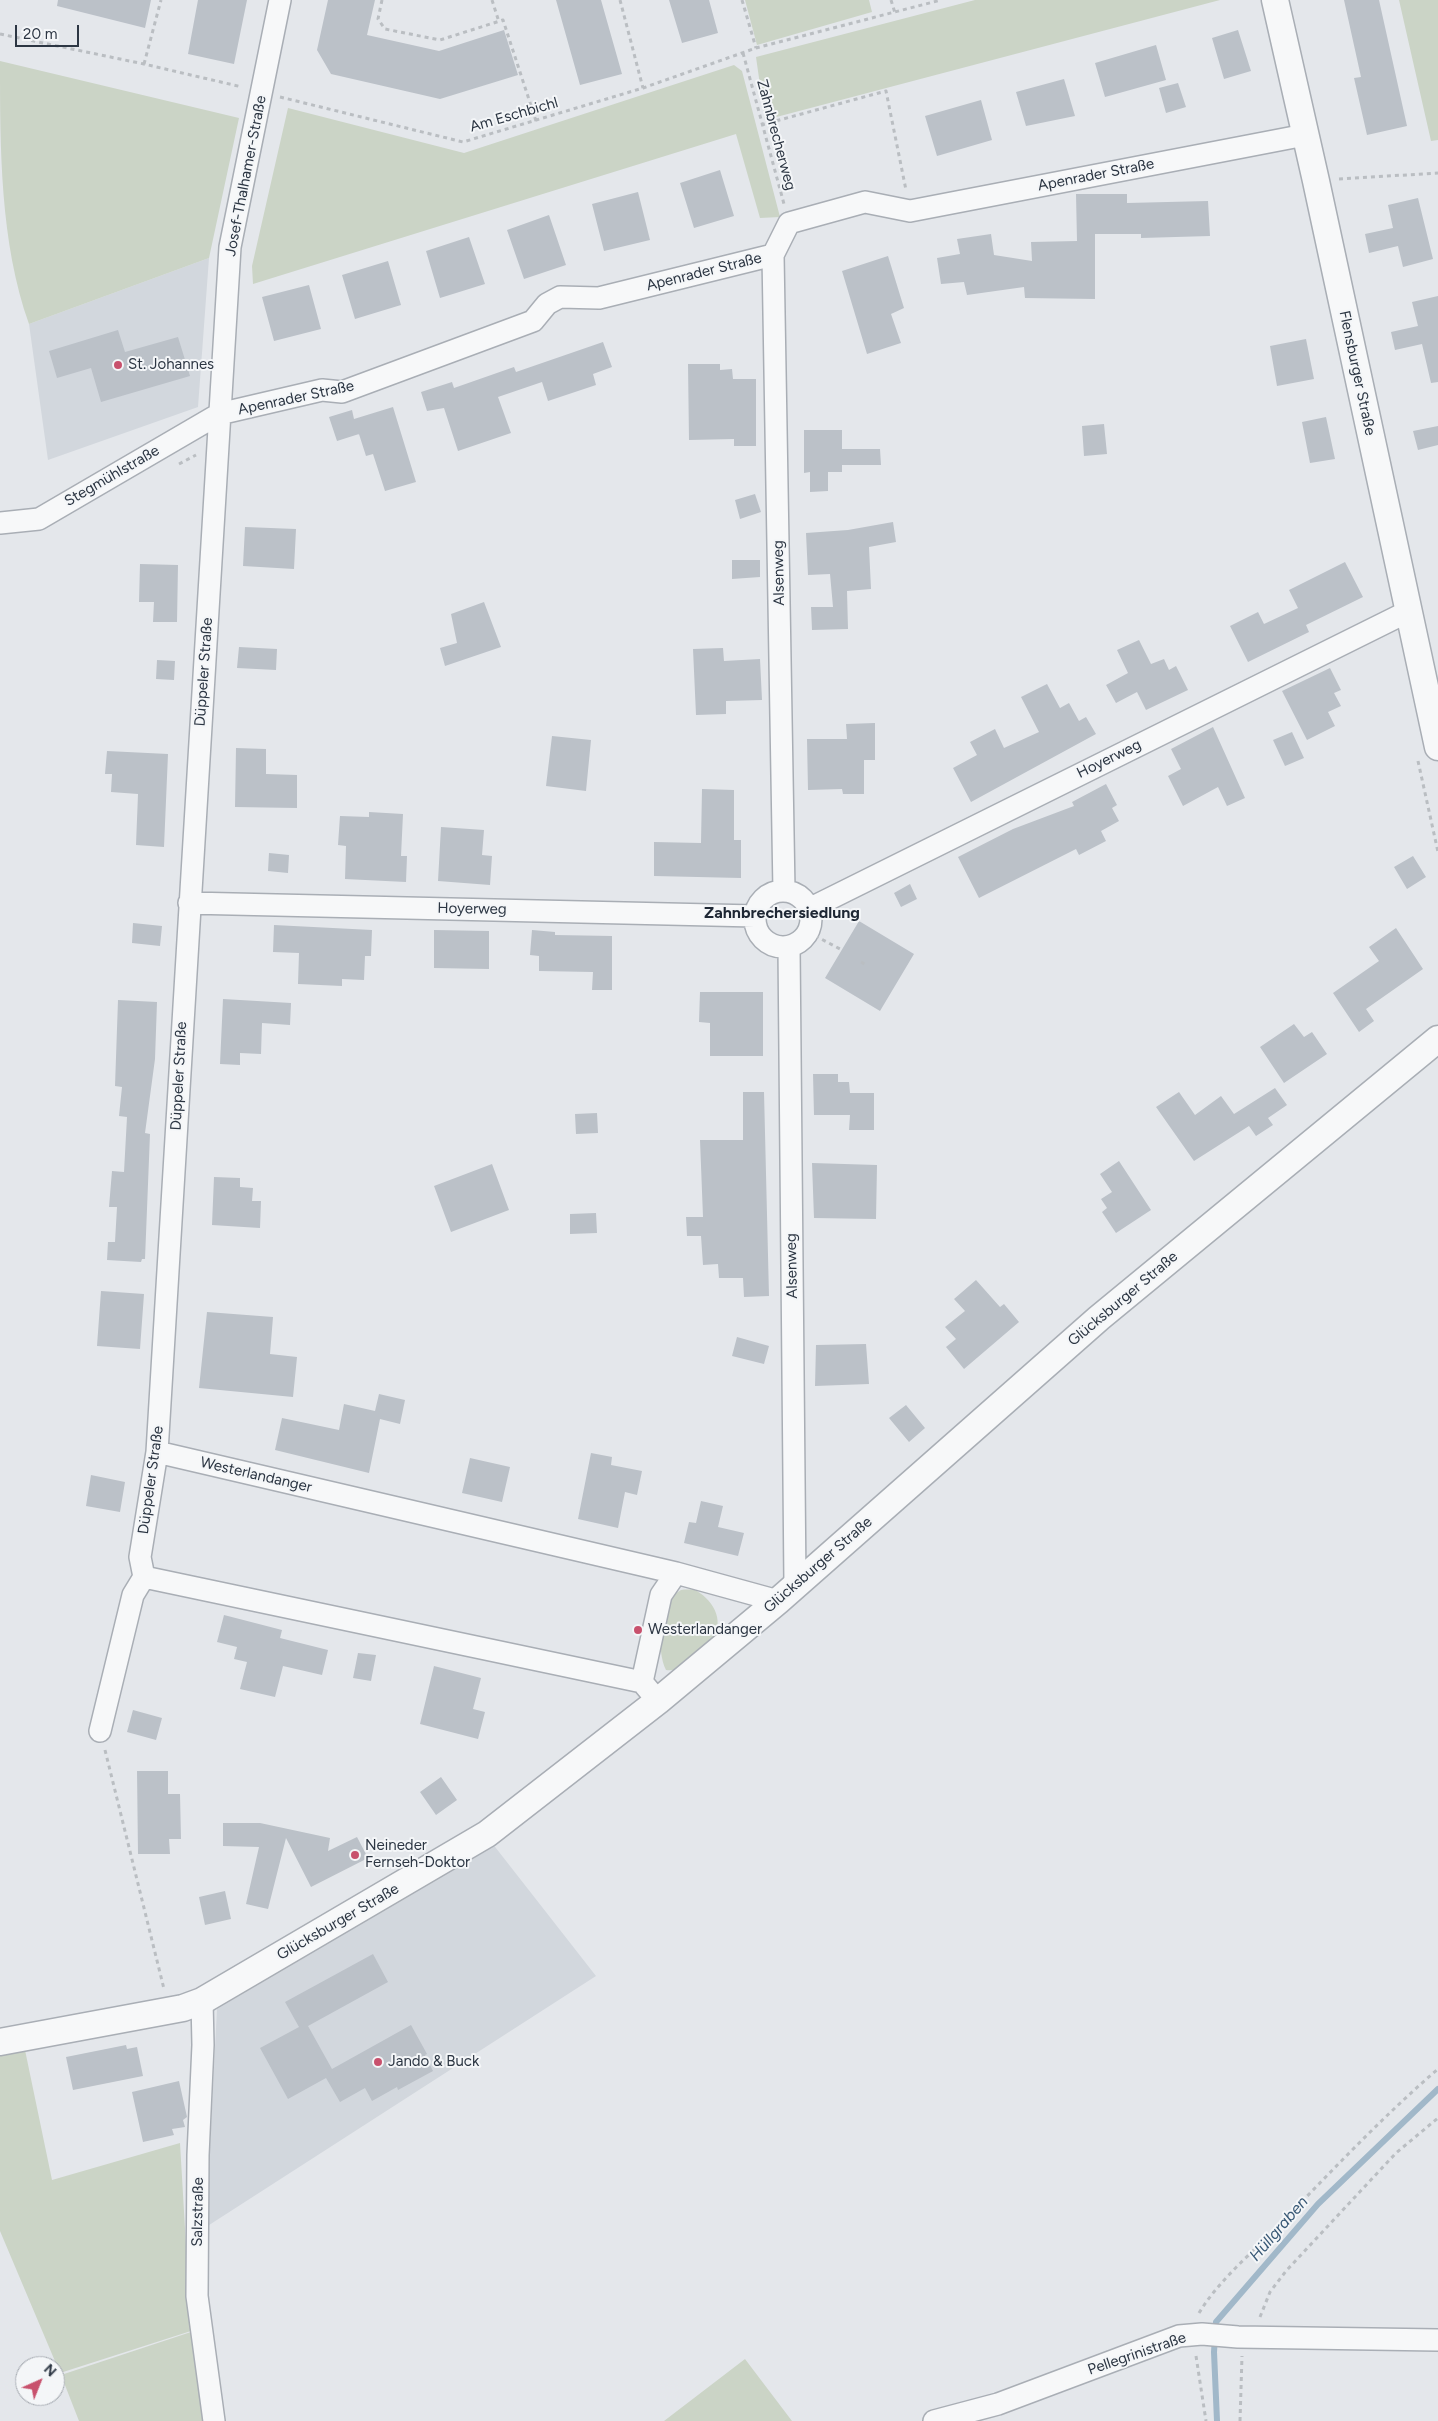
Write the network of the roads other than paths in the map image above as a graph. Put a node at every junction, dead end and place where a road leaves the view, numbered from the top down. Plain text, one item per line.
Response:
1 (280, 0) edge
2 (1275, 0) edge
3 (1306, 135) junction
4 (773, 255) junction
5 (219, 414) junction
6 (0, 523) edge
7 (1408, 611) junction
8 (1438, 747) edge
9 (784, 891) junction
10 (189, 903) junction
11 (809, 908) junction
12 (755, 916) junction
13 (789, 947) junction
14 (1438, 1039) edge
15 (157, 1452) junction
16 (676, 1573) junction
17 (144, 1577) junction
18 (786, 1593) junction
19 (650, 1691) junction
20 (100, 1731) road end
21 (202, 2001) junction
22 (0, 2042) edge
23 (1438, 2340) edge
24 (214, 2421) edge
25 (934, 2421) edge

1 - 5 street, Josef-Thalhamer-Straße
2 - 3 street, Flensburger Straße
3 - 4 street, Apenrader Straße
3 - 7 street, Flensburger Straße
4 - 5 street, Apenrader Straße
4 - 9 street, Alsenweg
5 - 6 street, Stegmühlstraße
5 - 10 street, Düppeler Straße
7 - 8 street, Flensburger Straße
7 - 11 street, Hoyerweg
9 - 11 street
9 - 12 street
10 - 12 street, Hoyerweg
10 - 15 street, Düppeler Straße
11 - 13 street
12 - 13 street
13 - 18 street, Alsenweg
14 - 18 street, Glücksburger Straße
15 - 16 street, Westerlandanger
15 - 17 street, Düppeler Straße
16 - 18 street, Westerlandanger
16 - 19 street
17 - 19 street
17 - 20 street
18 - 19 street, Glücksburger Straße
19 - 21 street, Glücksburger Straße
21 - 22 street, Glücksburger Straße
21 - 24 street, Salzstraße
23 - 25 street, Pellegrinistraße

